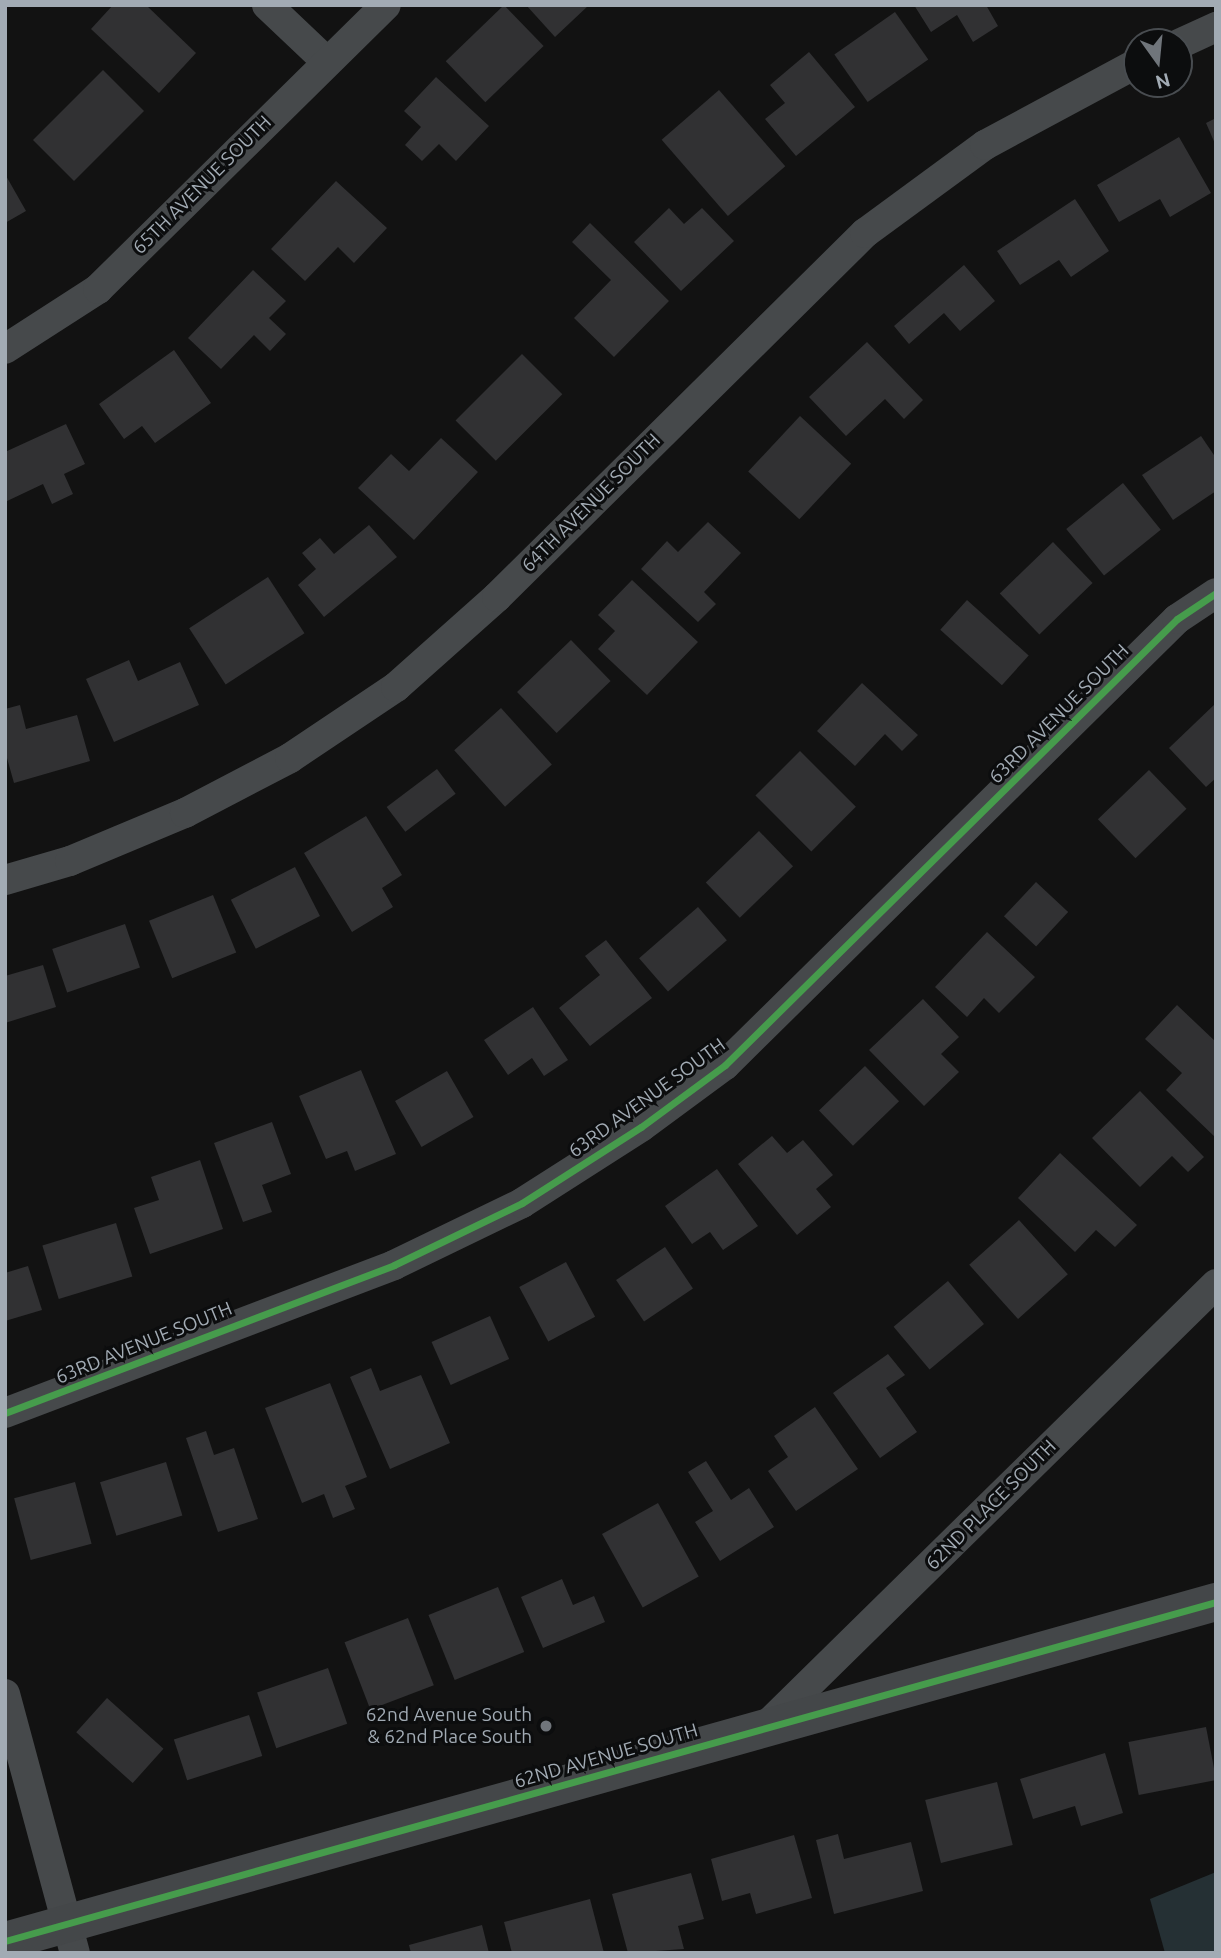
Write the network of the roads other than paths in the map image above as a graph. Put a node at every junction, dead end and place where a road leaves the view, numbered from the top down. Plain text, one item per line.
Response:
1 (267, 5) edge
2 (386, 5) edge
3 (1216, 27) edge
4 (1193, 38) edge
5 (327, 62) junction
6 (1123, 71) edge
7 (5, 349) edge
8 (1216, 593) edge
9 (5, 880) edge
10 (1216, 1284) edge
11 (5, 1413) edge
12 (1216, 1602) edge
13 (5, 1694) edge
14 (765, 1727) junction
15 (71, 1939) edge
16 (5, 1941) edge

1 - 5 street
2 - 5 street, 65TH AVENUE SOUTH
3 - 4 street
5 - 7 street, 65TH AVENUE SOUTH
6 - 9 street, 64TH AVENUE SOUTH
8 - 11 street, 63RD AVENUE SOUTH
10 - 14 street, 62ND PLACE SOUTH
12 - 14 street, 62ND AVENUE SOUTH
13 - 15 street
14 - 15 street, 62ND AVENUE SOUTH
15 - 16 street, 62ND AVENUE SOUTH

